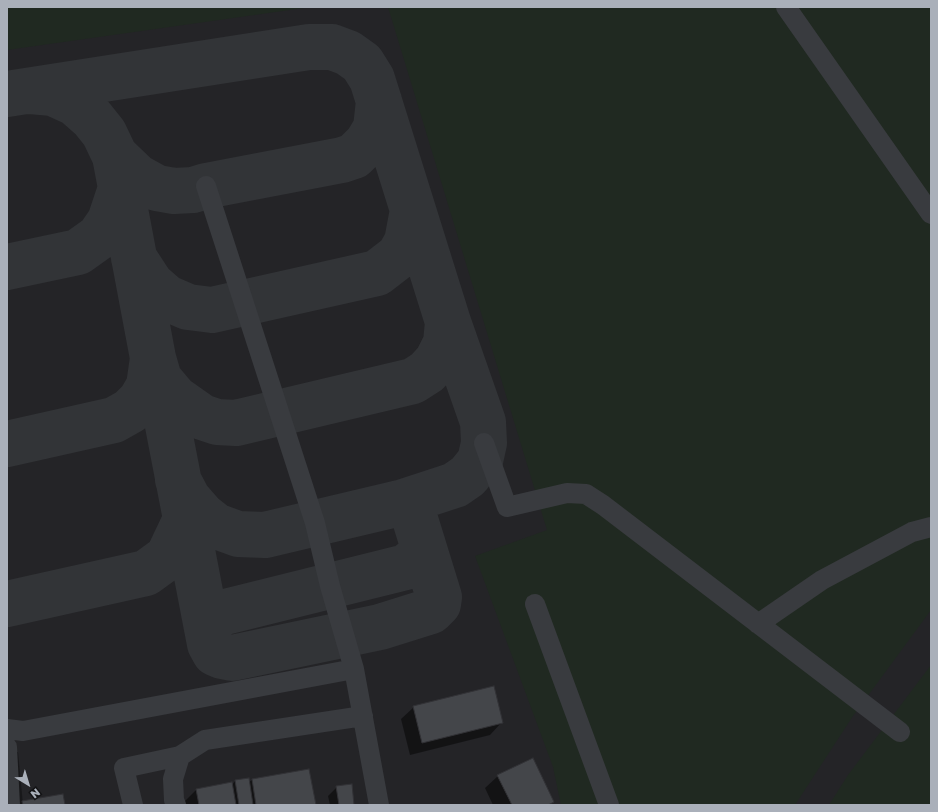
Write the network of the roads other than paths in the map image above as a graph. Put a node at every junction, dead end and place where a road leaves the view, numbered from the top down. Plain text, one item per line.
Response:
1 (786, 7) edge
2 (206, 186) dead end
3 (931, 214) edge
4 (484, 443) dead end
5 (931, 527) edge
6 (535, 604) dead end
7 (758, 624) junction
8 (354, 669) junction
9 (363, 716) junction
10 (7, 729) edge
11 (900, 732) dead end
12 (7, 747) edge
13 (180, 756) junction
14 (10, 805) edge
15 (132, 805) edge
16 (176, 805) edge
17 (379, 805) edge
18 (609, 805) edge

1 - 3 lane
2 - 8 lane
4 - 7 lane
5 - 7 lane
6 - 18 lane
7 - 11 lane
8 - 9 lane
8 - 10 lane
9 - 13 lane
9 - 17 lane
12 - 14 lane
13 - 15 lane
13 - 16 lane

